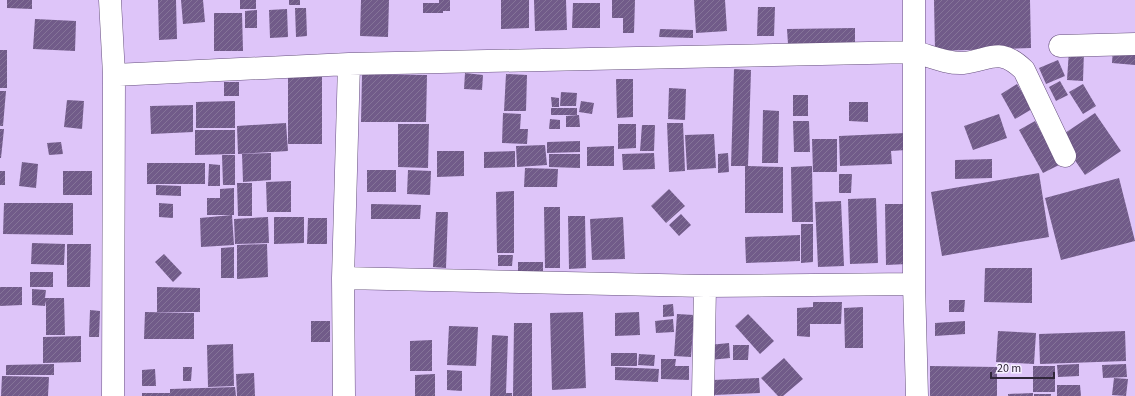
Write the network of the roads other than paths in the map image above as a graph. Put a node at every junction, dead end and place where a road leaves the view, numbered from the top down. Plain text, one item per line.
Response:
1 (110, 0) edge
2 (914, 0) edge
3 (1135, 44) edge
4 (1060, 46) dead end
5 (915, 52) junction
6 (349, 64) junction
7 (114, 75) junction
8 (1065, 156) dead end
9 (343, 278) junction
10 (914, 284) junction
11 (704, 286) junction
12 (113, 396) edge
13 (344, 396) edge
14 (703, 396) edge
15 (917, 396) edge

1 - 7 street
2 - 5 street
3 - 4 street
5 - 6 street
5 - 8 street
5 - 10 street
6 - 7 street
6 - 9 street
7 - 12 street
9 - 11 street
9 - 13 street
10 - 11 street
10 - 15 street
11 - 14 street

